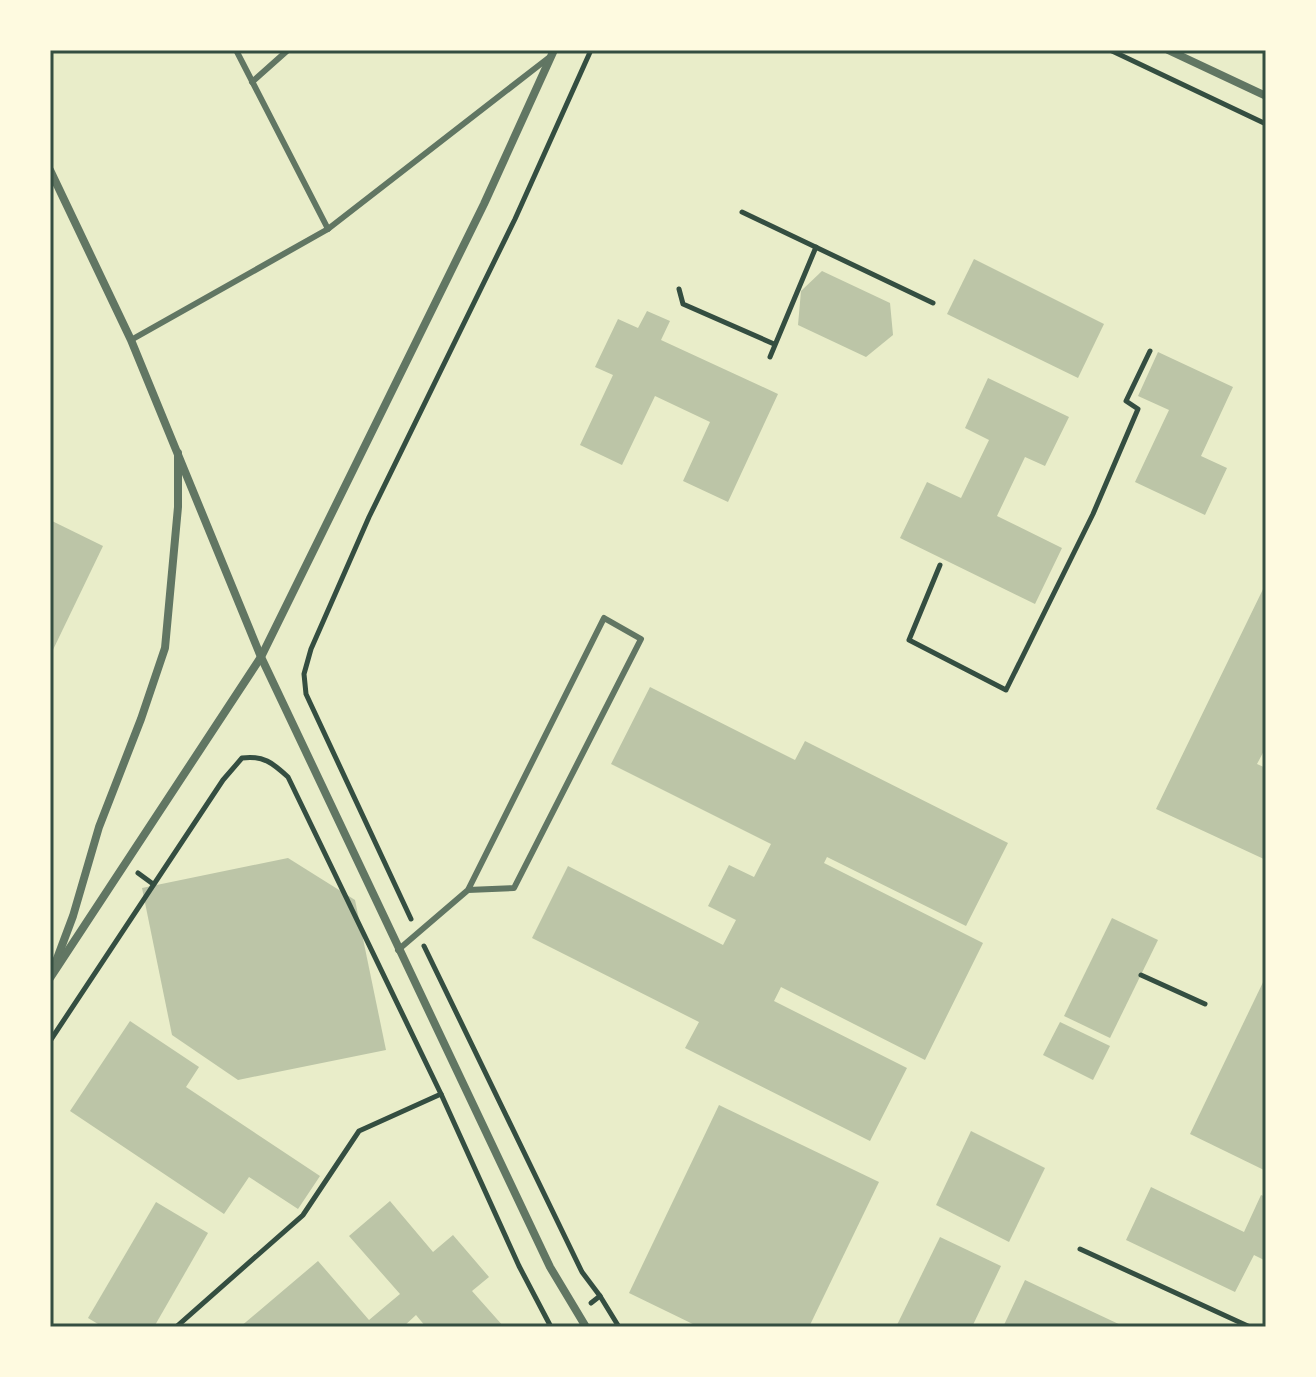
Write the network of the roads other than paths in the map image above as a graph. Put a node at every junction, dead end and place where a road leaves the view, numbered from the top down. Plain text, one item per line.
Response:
1 (236, 50) edge
2 (288, 50) edge
3 (1168, 50) edge
4 (552, 53) edge
5 (252, 82) junction
6 (1266, 96) edge
7 (50, 170) edge
8 (328, 229) junction
9 (131, 340) junction
10 (178, 449) junction
11 (261, 657) junction
12 (468, 890) junction
13 (398, 950) junction
14 (50, 977) edge
15 (586, 1327) edge

1 - 5 lane
2 - 5 lane
3 - 6 street
4 - 8 lane
4 - 11 street
5 - 8 lane
7 - 9 street
8 - 9 lane
9 - 10 street
10 - 11 street
10 - 14 street
11 - 13 street
11 - 14 street
12 - 12 lane
12 - 13 lane
13 - 15 street

